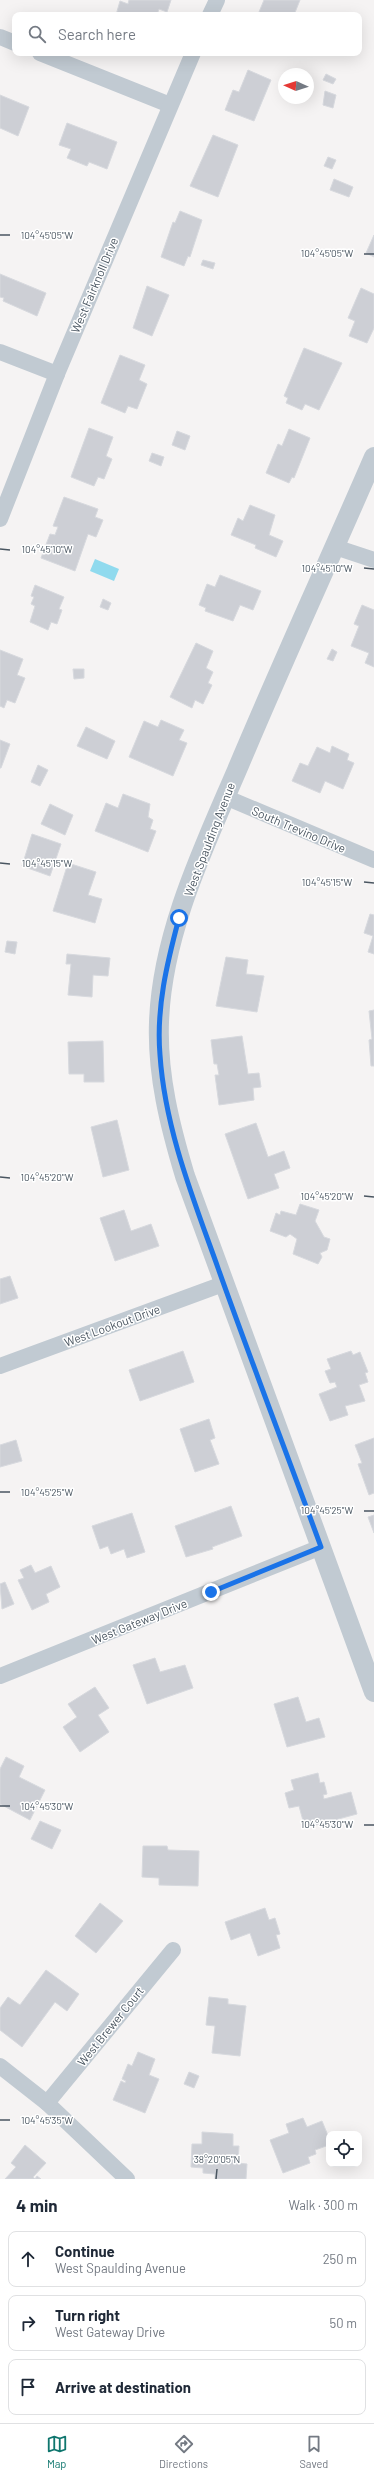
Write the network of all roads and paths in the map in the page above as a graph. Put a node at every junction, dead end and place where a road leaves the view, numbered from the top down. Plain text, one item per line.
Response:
1 (217, 0) edge
2 (211, 12) edge
3 (0, 37) edge
4 (12, 42) edge
5 (48, 56) edge
6 (192, 56) edge
7 (170, 105) junction
8 (0, 352) edge
9 (57, 374) junction
10 (374, 457) edge
11 (0, 519) edge
12 (336, 546) junction
13 (374, 560) edge
14 (225, 798) junction
15 (374, 860) edge
16 (223, 1284) junction
17 (0, 1366) edge
18 (321, 1547) junction
19 (0, 1676) edge
20 (374, 1692) edge
21 (173, 1950) dead end
22 (0, 2066) edge
23 (47, 2103) junction
24 (127, 2179) edge

1 - 2 street
3 - 4 street
5 - 7 street
6 - 7 street, West Fairknoll Drive
7 - 9 street, West Fairknoll Drive
8 - 9 street
9 - 11 street, West Fairknoll Drive
10 - 12 street, West Spaulding Avenue
12 - 13 street
12 - 14 street, West Spaulding Avenue
14 - 15 street, South Trevino Drive
14 - 16 street, West Spaulding Avenue
16 - 17 street, West Lookout Drive
16 - 18 street, West Spaulding Avenue
18 - 19 street, West Gateway Drive
18 - 20 street, West Spaulding Avenue
21 - 23 street, West Brewer Court
22 - 23 street
23 - 24 street

